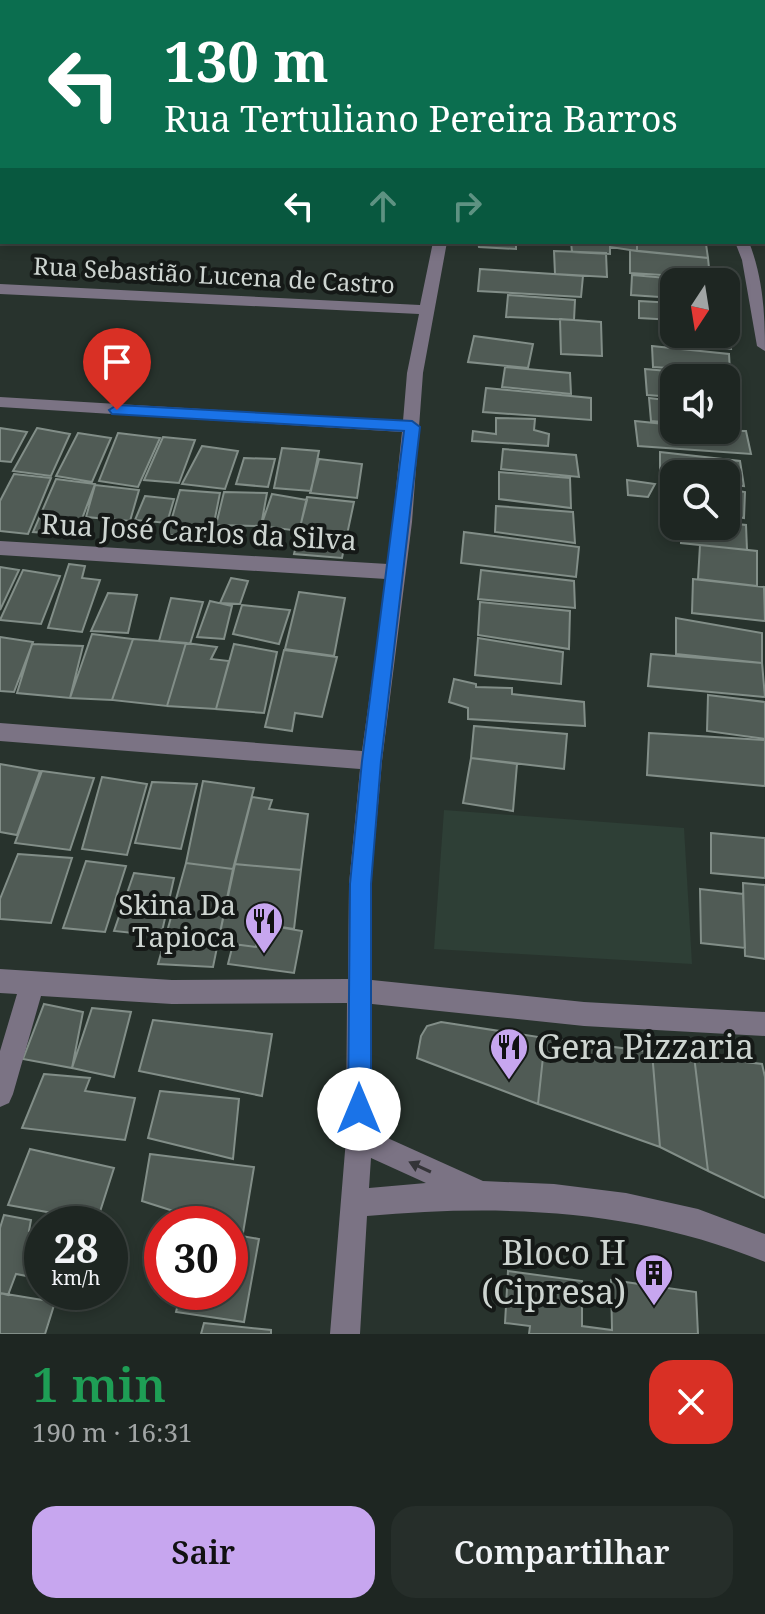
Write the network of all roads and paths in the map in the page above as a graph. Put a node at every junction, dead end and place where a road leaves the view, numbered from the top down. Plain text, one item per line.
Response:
1 (440, 244) edge
2 (743, 244) edge
3 (0, 289) edge
4 (426, 310) junction
5 (765, 346) edge
6 (0, 402) edge
7 (412, 427) junction
8 (0, 548) edge
9 (395, 572) junction
10 (0, 732) edge
11 (371, 761) junction
12 (0, 981) edge
13 (32, 985) junction
14 (360, 991) junction
15 (765, 1024) edge
16 (0, 1094) edge
17 (359, 1139) junction
18 (481, 1195) junction
19 (353, 1203) junction
20 (765, 1248) edge
21 (345, 1334) edge

1 - 4 street
2 - 5 street
3 - 4 street, Rua Sebastião Lucena de Castro
4 - 7 street
6 - 7 street
7 - 9 street
8 - 9 street, Rua José Carlos da Silva
9 - 11 street
10 - 11 street
11 - 14 street
12 - 13 street
13 - 14 street
13 - 16 street
14 - 15 street
14 - 17 street
18 -> 17 street
17 - 19 street
18 - 19 street
18 - 20 street
19 - 21 street

